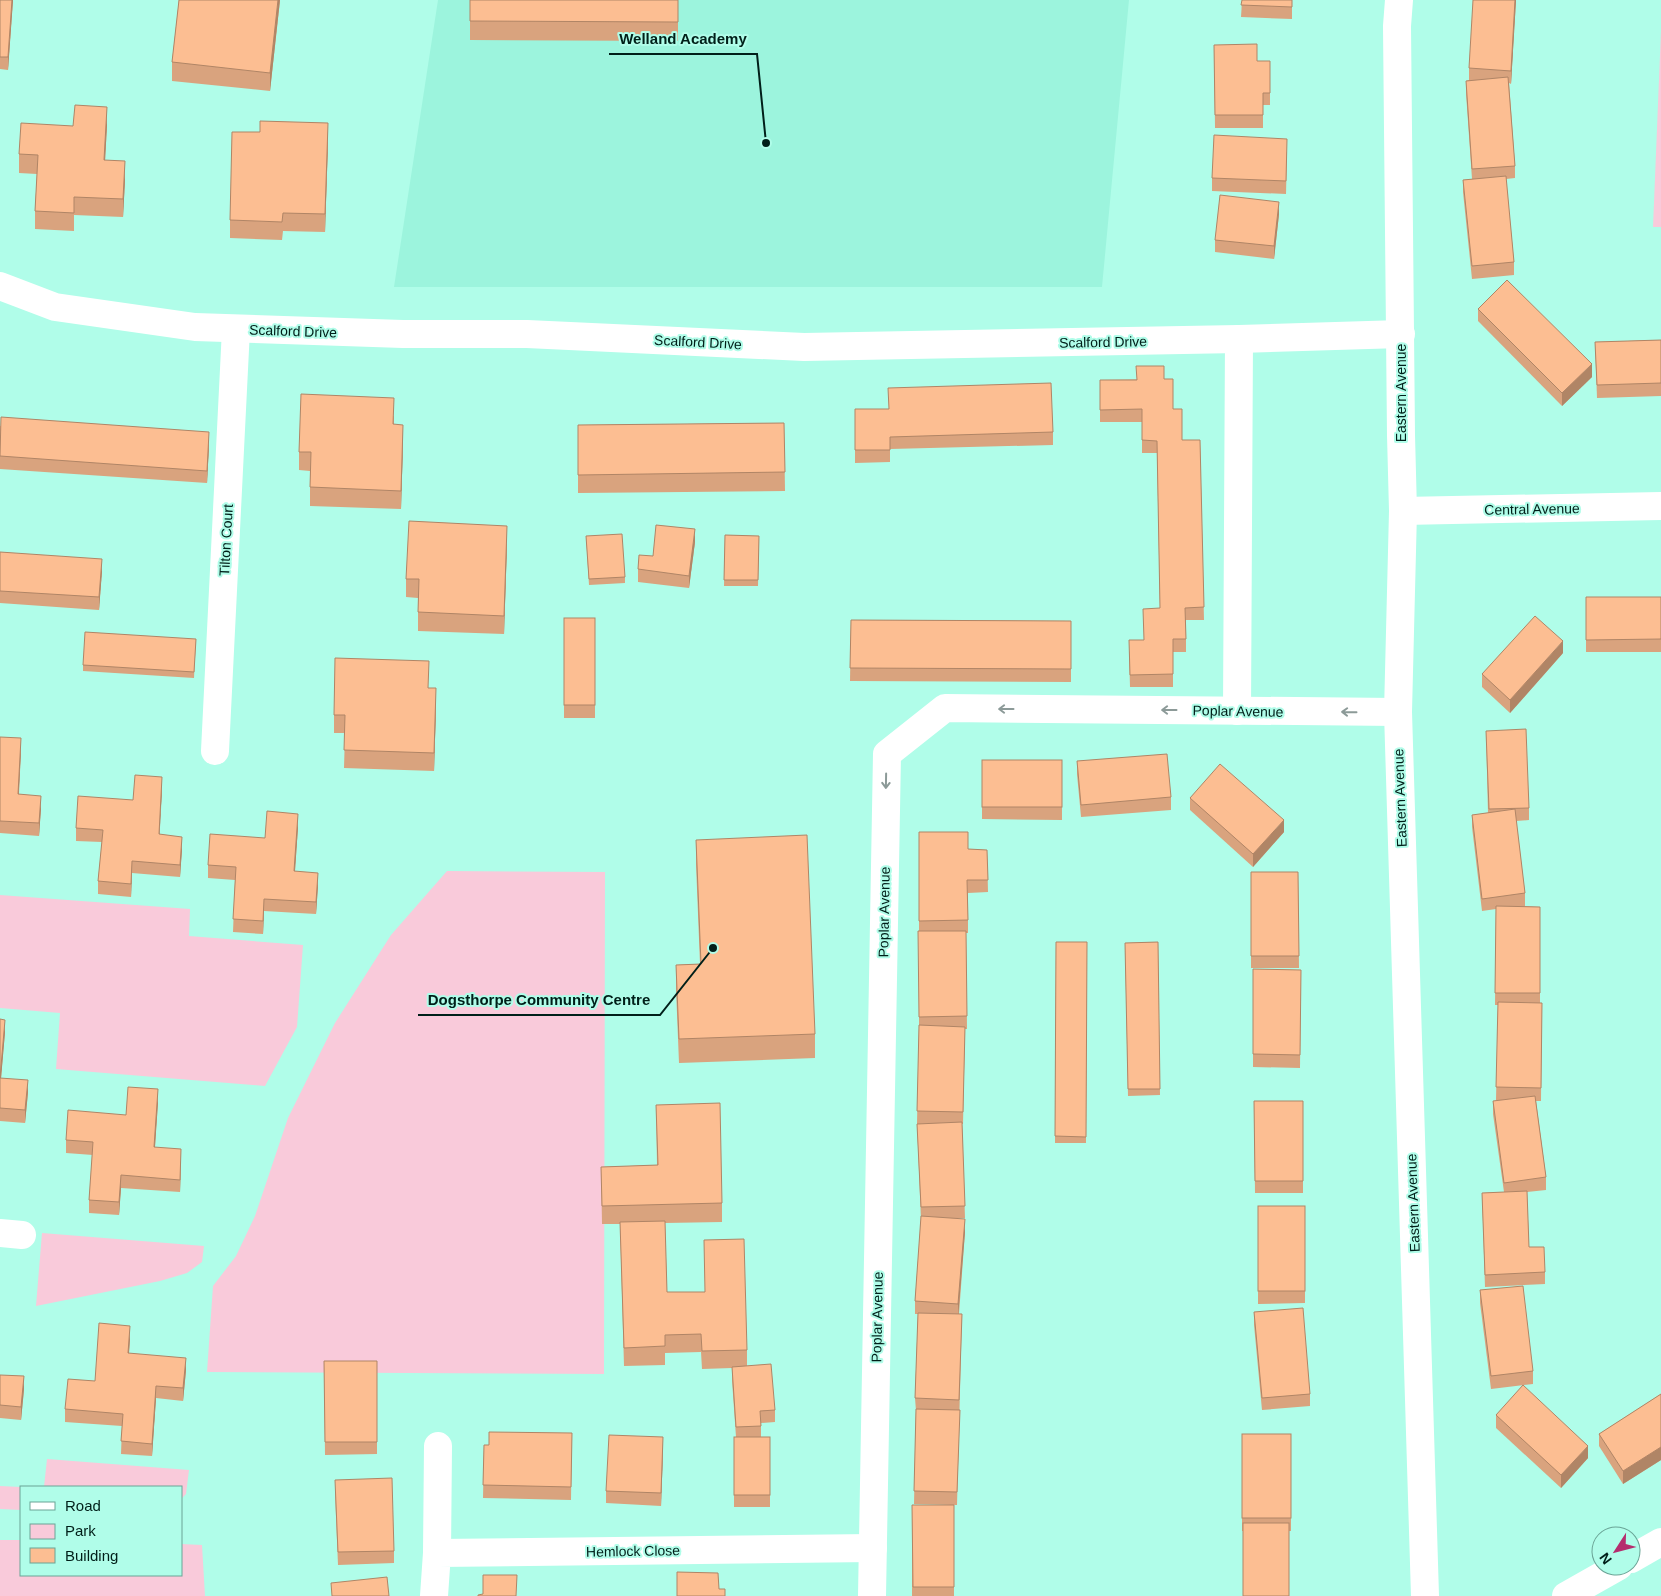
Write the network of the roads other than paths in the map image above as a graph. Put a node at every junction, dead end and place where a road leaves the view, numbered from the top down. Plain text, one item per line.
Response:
1 (1399, 0) edge
2 (0, 286) edge
3 (236, 329) junction
4 (1401, 334) junction
5 (1239, 339) junction
6 (1661, 506) edge
7 (1403, 511) junction
8 (1237, 711) junction
9 (1398, 712) junction
10 (215, 751) dead end
11 (438, 1446) dead end
12 (1661, 1542) edge
13 (873, 1548) junction
14 (437, 1552) junction
15 (1641, 1553) edge
16 (1601, 1576) edge
17 (434, 1596) edge
18 (872, 1596) edge
19 (1425, 1596) edge
20 (1566, 1596) edge

1 - 4 street, Eastern Avenue
2 - 3 street, Scalford Drive
3 - 5 street, Scalford Drive
3 - 10 street, Tilton Court
4 - 5 street, Scalford Drive
4 - 7 street, Eastern Avenue
5 - 8 street
6 - 7 street, Central Avenue
7 - 9 street, Eastern Avenue
9 -> 8 street, Poplar Avenue
8 -> 13 street, Poplar Avenue
9 - 19 street, Eastern Avenue
11 - 14 street
12 - 15 street
13 - 14 street, Hemlock Close
13 - 18 street, Poplar Avenue
14 - 17 street
16 - 20 street

